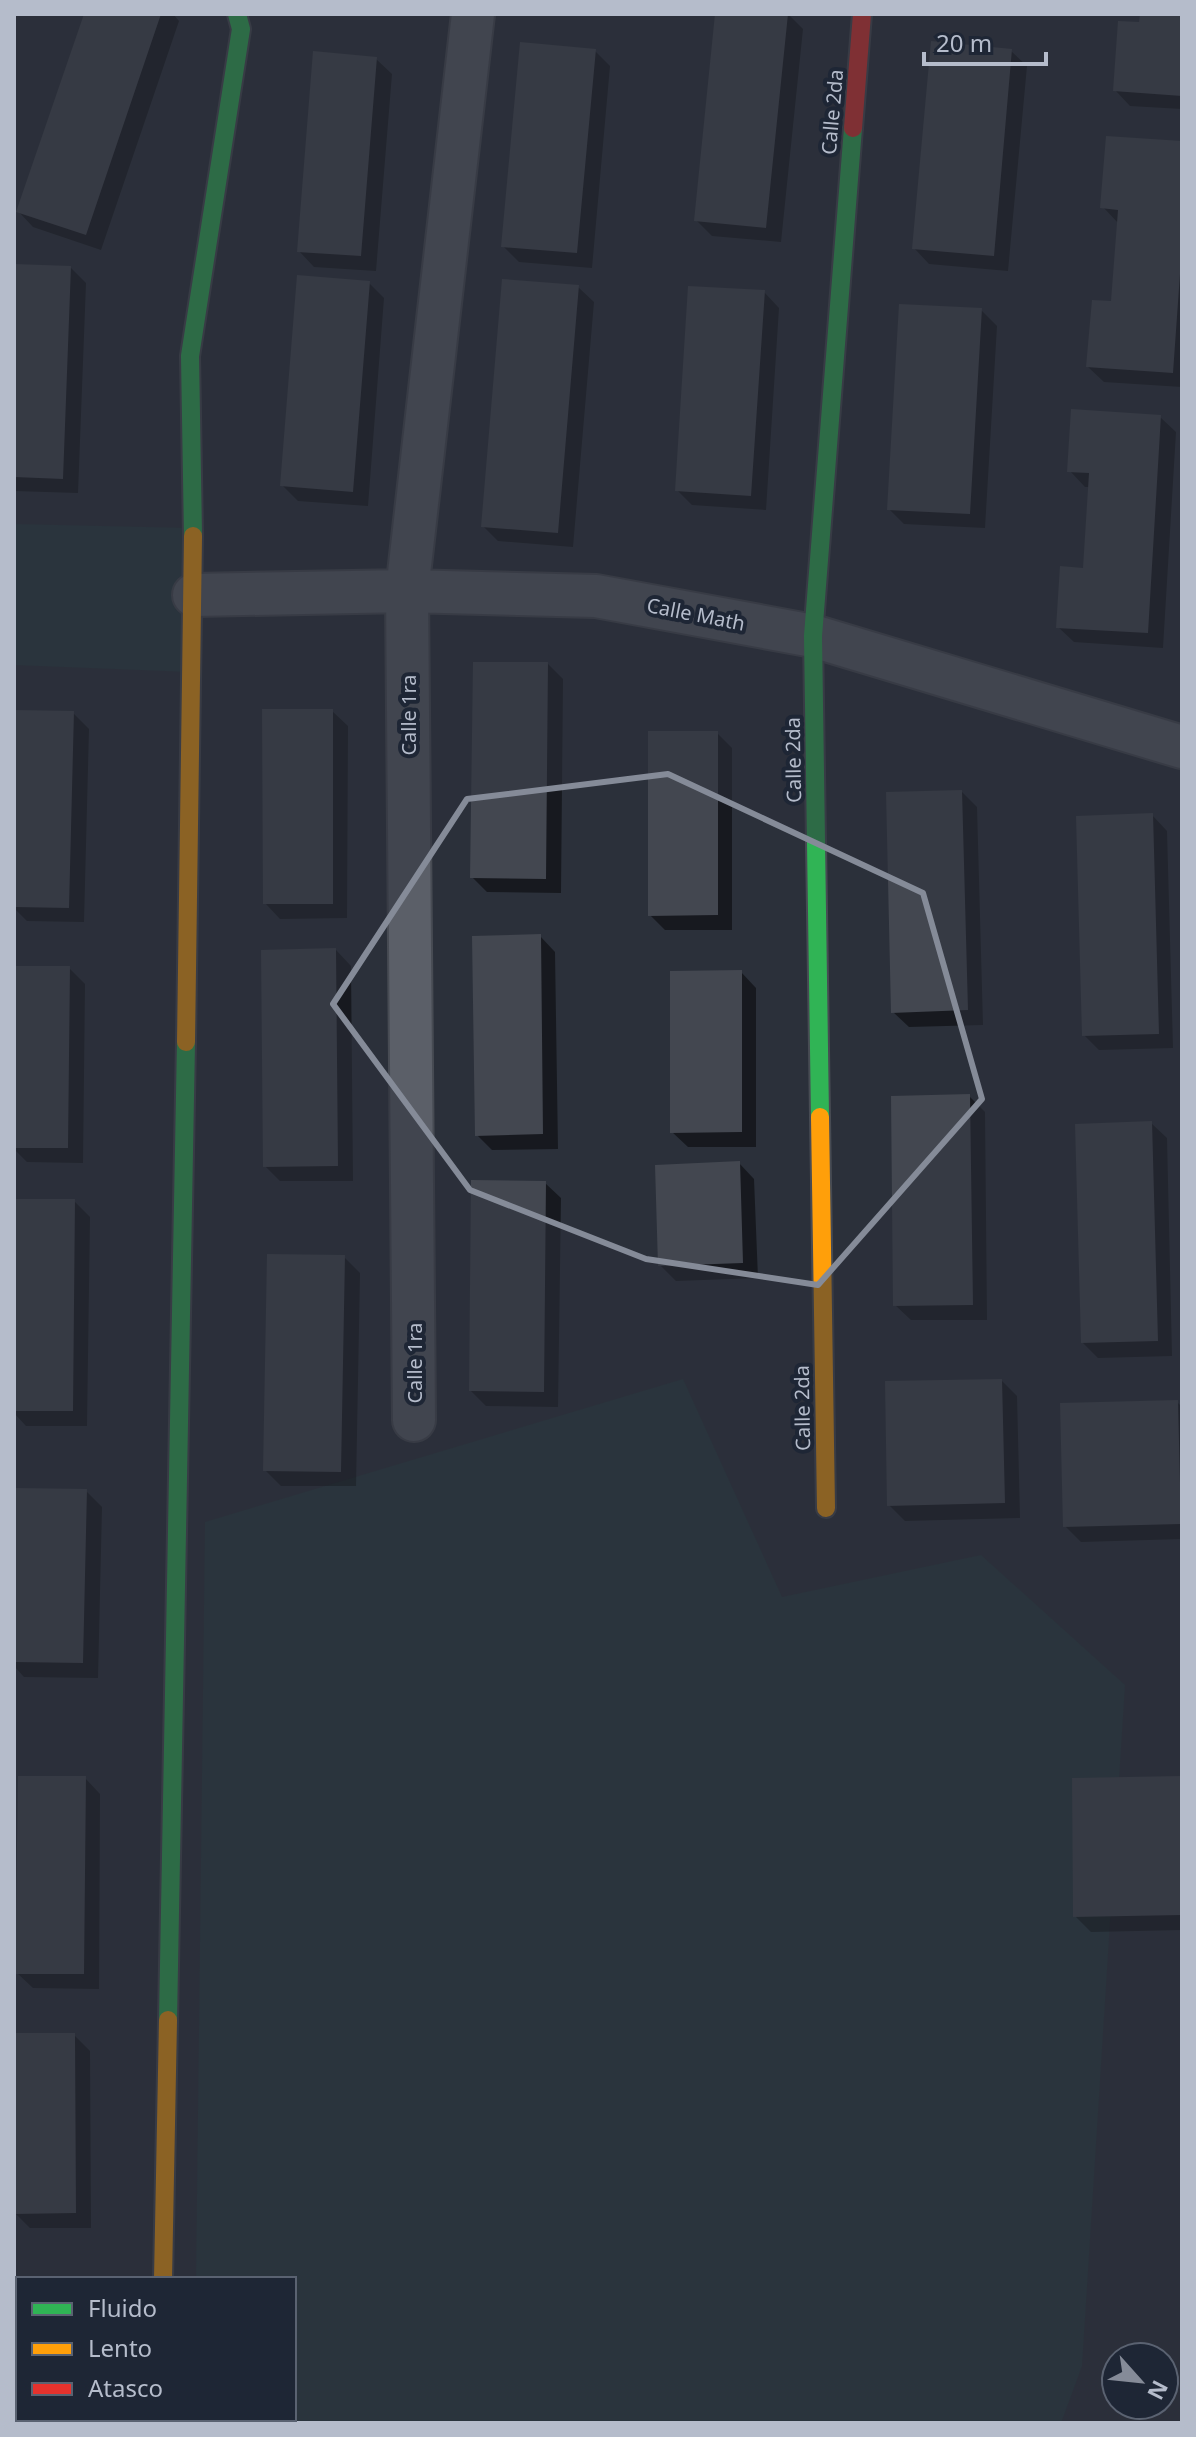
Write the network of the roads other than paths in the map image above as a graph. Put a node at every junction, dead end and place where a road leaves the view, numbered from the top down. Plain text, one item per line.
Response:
1 (237, 14) edge
2 (473, 14) edge
3 (862, 14) edge
4 (407, 591) junction
5 (194, 595) junction
6 (813, 636) junction
7 (1182, 747) edge
8 (414, 1420) dead end
9 (826, 1508) dead end
10 (163, 2277) edge

1 - 5 street
2 - 4 street, Calle 1ra
3 - 6 street, Calle 2da
4 - 5 street, Calle Math
4 - 6 street, Calle Math
4 - 8 street, Calle 1ra
5 - 10 street
6 - 7 street, Calle Math
6 - 9 street, Calle 2da

